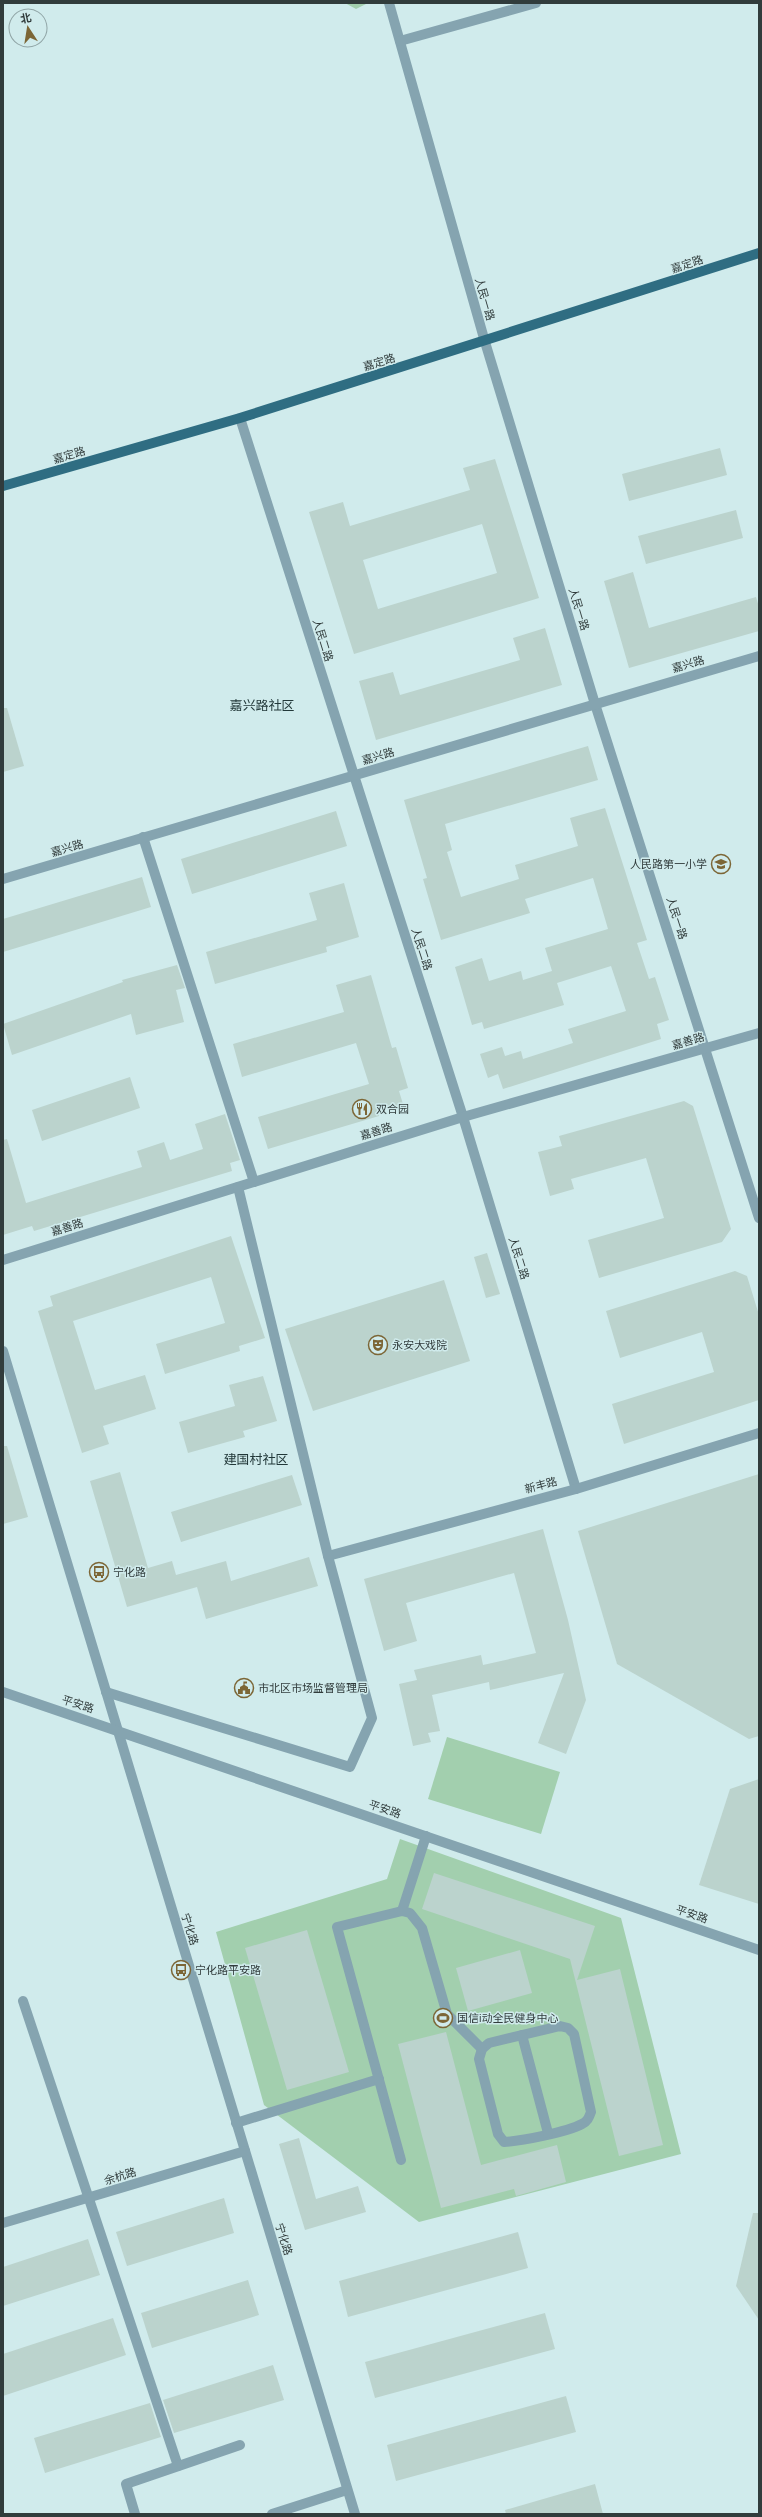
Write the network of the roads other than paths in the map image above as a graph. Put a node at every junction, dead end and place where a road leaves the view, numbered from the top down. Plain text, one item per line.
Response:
1 (389, 3) edge
2 (536, 3) edge
3 (400, 41) junction
4 (759, 253) edge
5 (485, 342) junction
6 (240, 418) junction
7 (3, 486) edge
8 (759, 656) edge
9 (595, 704) junction
10 (353, 776) junction
11 (143, 838) junction
12 (3, 879) edge
13 (759, 1033) edge
14 (706, 1049) junction
15 (463, 1117) junction
16 (254, 1182) junction
17 (238, 1187) junction
18 (759, 1218) edge
19 (3, 1260) edge
20 (3, 1351) edge
21 (759, 1433) edge
22 (576, 1488) junction
23 (328, 1556) junction
24 (3, 1692) edge
25 (106, 1692) junction
26 (118, 1730) junction
27 (426, 1836) junction
28 (402, 1911) junction
29 (759, 1950) edge
30 (23, 2001) dead end
31 (522, 2035) junction
32 (482, 2049) junction
33 (379, 2079) junction
34 (236, 2123) junction
35 (548, 2133) junction
36 (244, 2151) junction
37 (401, 2160) dead end
38 (88, 2198) junction
39 (3, 2223) edge
40 (240, 2445) dead end
41 (178, 2466) junction
42 (347, 2490) junction
43 (135, 2514) edge
44 (272, 2514) edge
45 (355, 2514) edge

1 - 3 street, 人民一路
2 - 3 street
3 - 5 street, 人民一路
4 - 5 main road, 嘉定路
5 - 6 main road, 嘉定路
5 - 9 street, 人民一路
6 - 7 main road, 嘉定路
6 - 10 street, 人民二路
8 - 9 street, 嘉兴路
9 - 10 street, 嘉兴路
9 - 14 street, 人民一路
10 - 11 street, 嘉兴路
10 - 15 street, 人民二路
11 - 12 street, 嘉兴路
11 - 16 street
13 - 14 street, 嘉善路
14 - 15 street, 嘉善路
14 - 18 street, 人民一路
15 - 16 street, 嘉善路
15 - 22 street, 人民二路
16 - 17 street, 嘉善路
17 - 19 street, 嘉善路
17 - 23 street
20 - 25 street, 宁化路
21 - 22 street, 新丰路
22 - 23 street, 新丰路
23 - 25 street
24 - 26 street, 平安路
25 - 26 street, 宁化路
26 - 27 street, 平安路
26 - 34 street, 宁化路
27 - 28 street
27 - 29 street, 平安路
28 - 32 street
28 - 33 street
30 - 38 street
31 - 32 street
31 - 35 street
31 - 35 street
32 - 35 street
33 - 34 street
33 - 37 street
34 - 36 street, 宁化路
36 - 38 street, 余杭路
36 - 42 street, 宁化路
38 - 39 street, 余杭路
38 - 41 street
40 - 41 street
41 - 43 street
42 - 44 street
42 - 45 street, 宁化路

